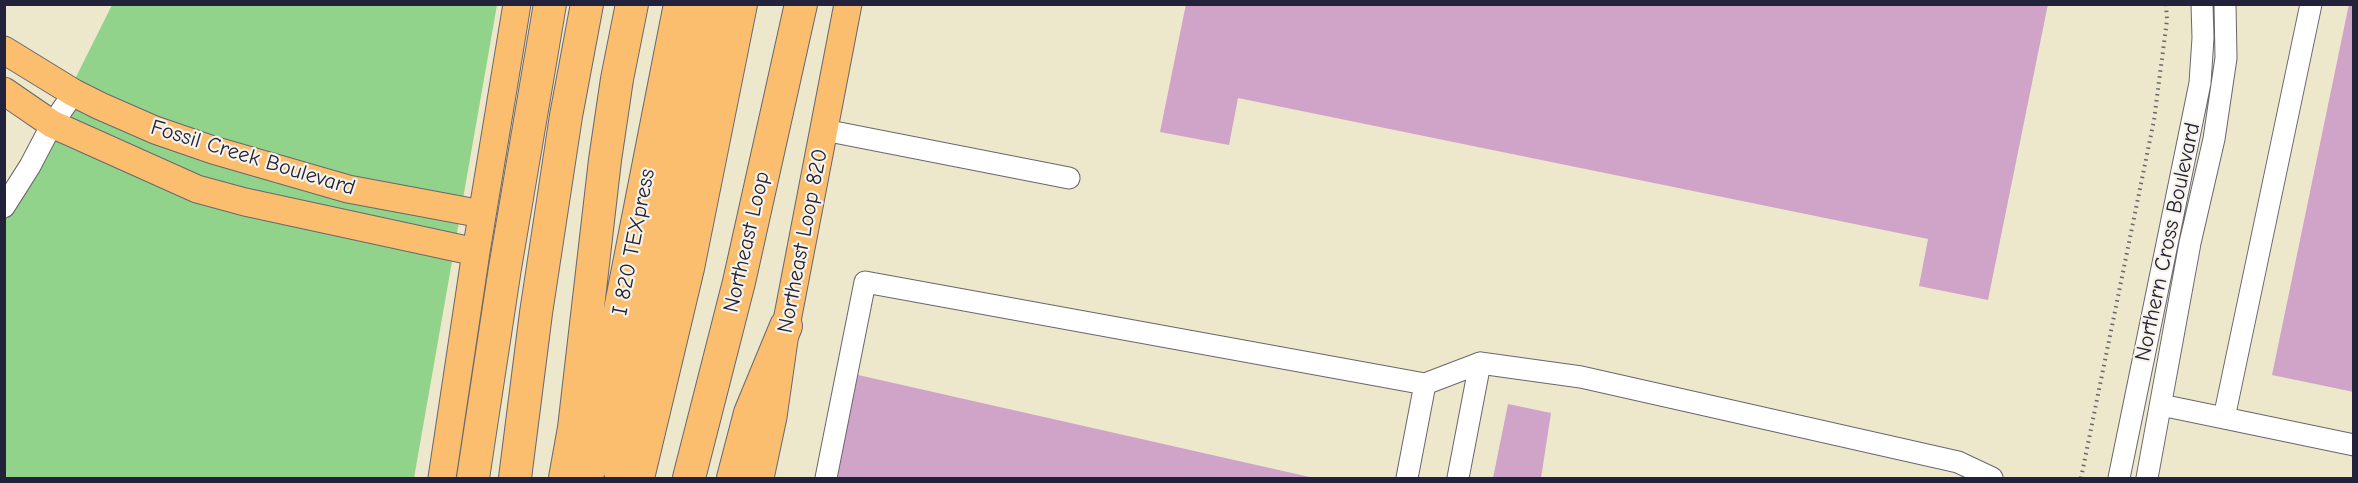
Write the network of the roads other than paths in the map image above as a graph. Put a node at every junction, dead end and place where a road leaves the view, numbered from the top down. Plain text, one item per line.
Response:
1 (517, 4) edge
2 (550, 4) edge
3 (587, 4) edge
4 (632, 4) edge
5 (680, 4) edge
6 (710, 4) edge
7 (741, 4) edge
8 (801, 4) edge
9 (849, 4) edge
10 (2202, 4) edge
11 (2225, 4) edge
12 (2311, 4) edge
13 (4, 50) edge
14 (4, 91) edge
15 (74, 93) junction
16 (52, 124) junction
17 (824, 130) junction
18 (305, 176) junction
19 (1069, 178) dead end
20 (4, 207) edge
21 (298, 213) junction
22 (482, 214) junction
23 (476, 252) junction
24 (786, 326) junction
25 (1480, 363) junction
26 (1425, 384) junction
27 (2161, 405) junction
28 (2224, 418) junction
29 (2354, 445) edge
30 (442, 478) edge
31 (473, 478) edge
32 (515, 478) edge
33 (565, 478) edge
34 (587, 478) edge
35 (617, 478) edge
36 (638, 478) edge
37 (689, 478) edge
38 (733, 478) edge
39 (760, 478) edge
40 (826, 478) edge
41 (1407, 478) edge
42 (1458, 478) edge
43 (1992, 478) edge
44 (2119, 478) edge
45 (2147, 478) edge

1 - 22 main road
2 - 31 highway
3 - 32 highway
4 - 33 highway
5 - 34 highway, I 820 TEXpress
6 - 35 highway, I 820 TEXpress
7 - 36 highway
8 - 37 highway, Northeast Loop
9 - 17 main road, Northeast Loop 820
10 - 44 street, Northern Cross Boulevard
11 - 27 street, Northern Cross Boulevard
12 - 28 street
13 - 15 main road, Fossil Creek Boulevard
14 - 16 main road, Fossil Creek Boulevard
15 - 16 street
15 - 18 main road, Fossil Creek Boulevard
16 - 20 street
16 - 21 main road, Fossil Creek Boulevard
17 - 19 street
17 - 24 main road, Northeast Loop 820
18 - 21 main road
18 - 22 main road, Fossil Creek Boulevard
21 - 23 main road, Fossil Creek Boulevard
22 - 23 main road
23 - 30 main road
24 - 38 highway
24 - 39 main road, Northeast Loop 820
25 - 26 street
25 - 42 street
25 - 43 street
26 - 40 street
26 - 41 street
27 - 28 street
27 - 45 street, Northern Cross Boulevard
28 - 29 street

